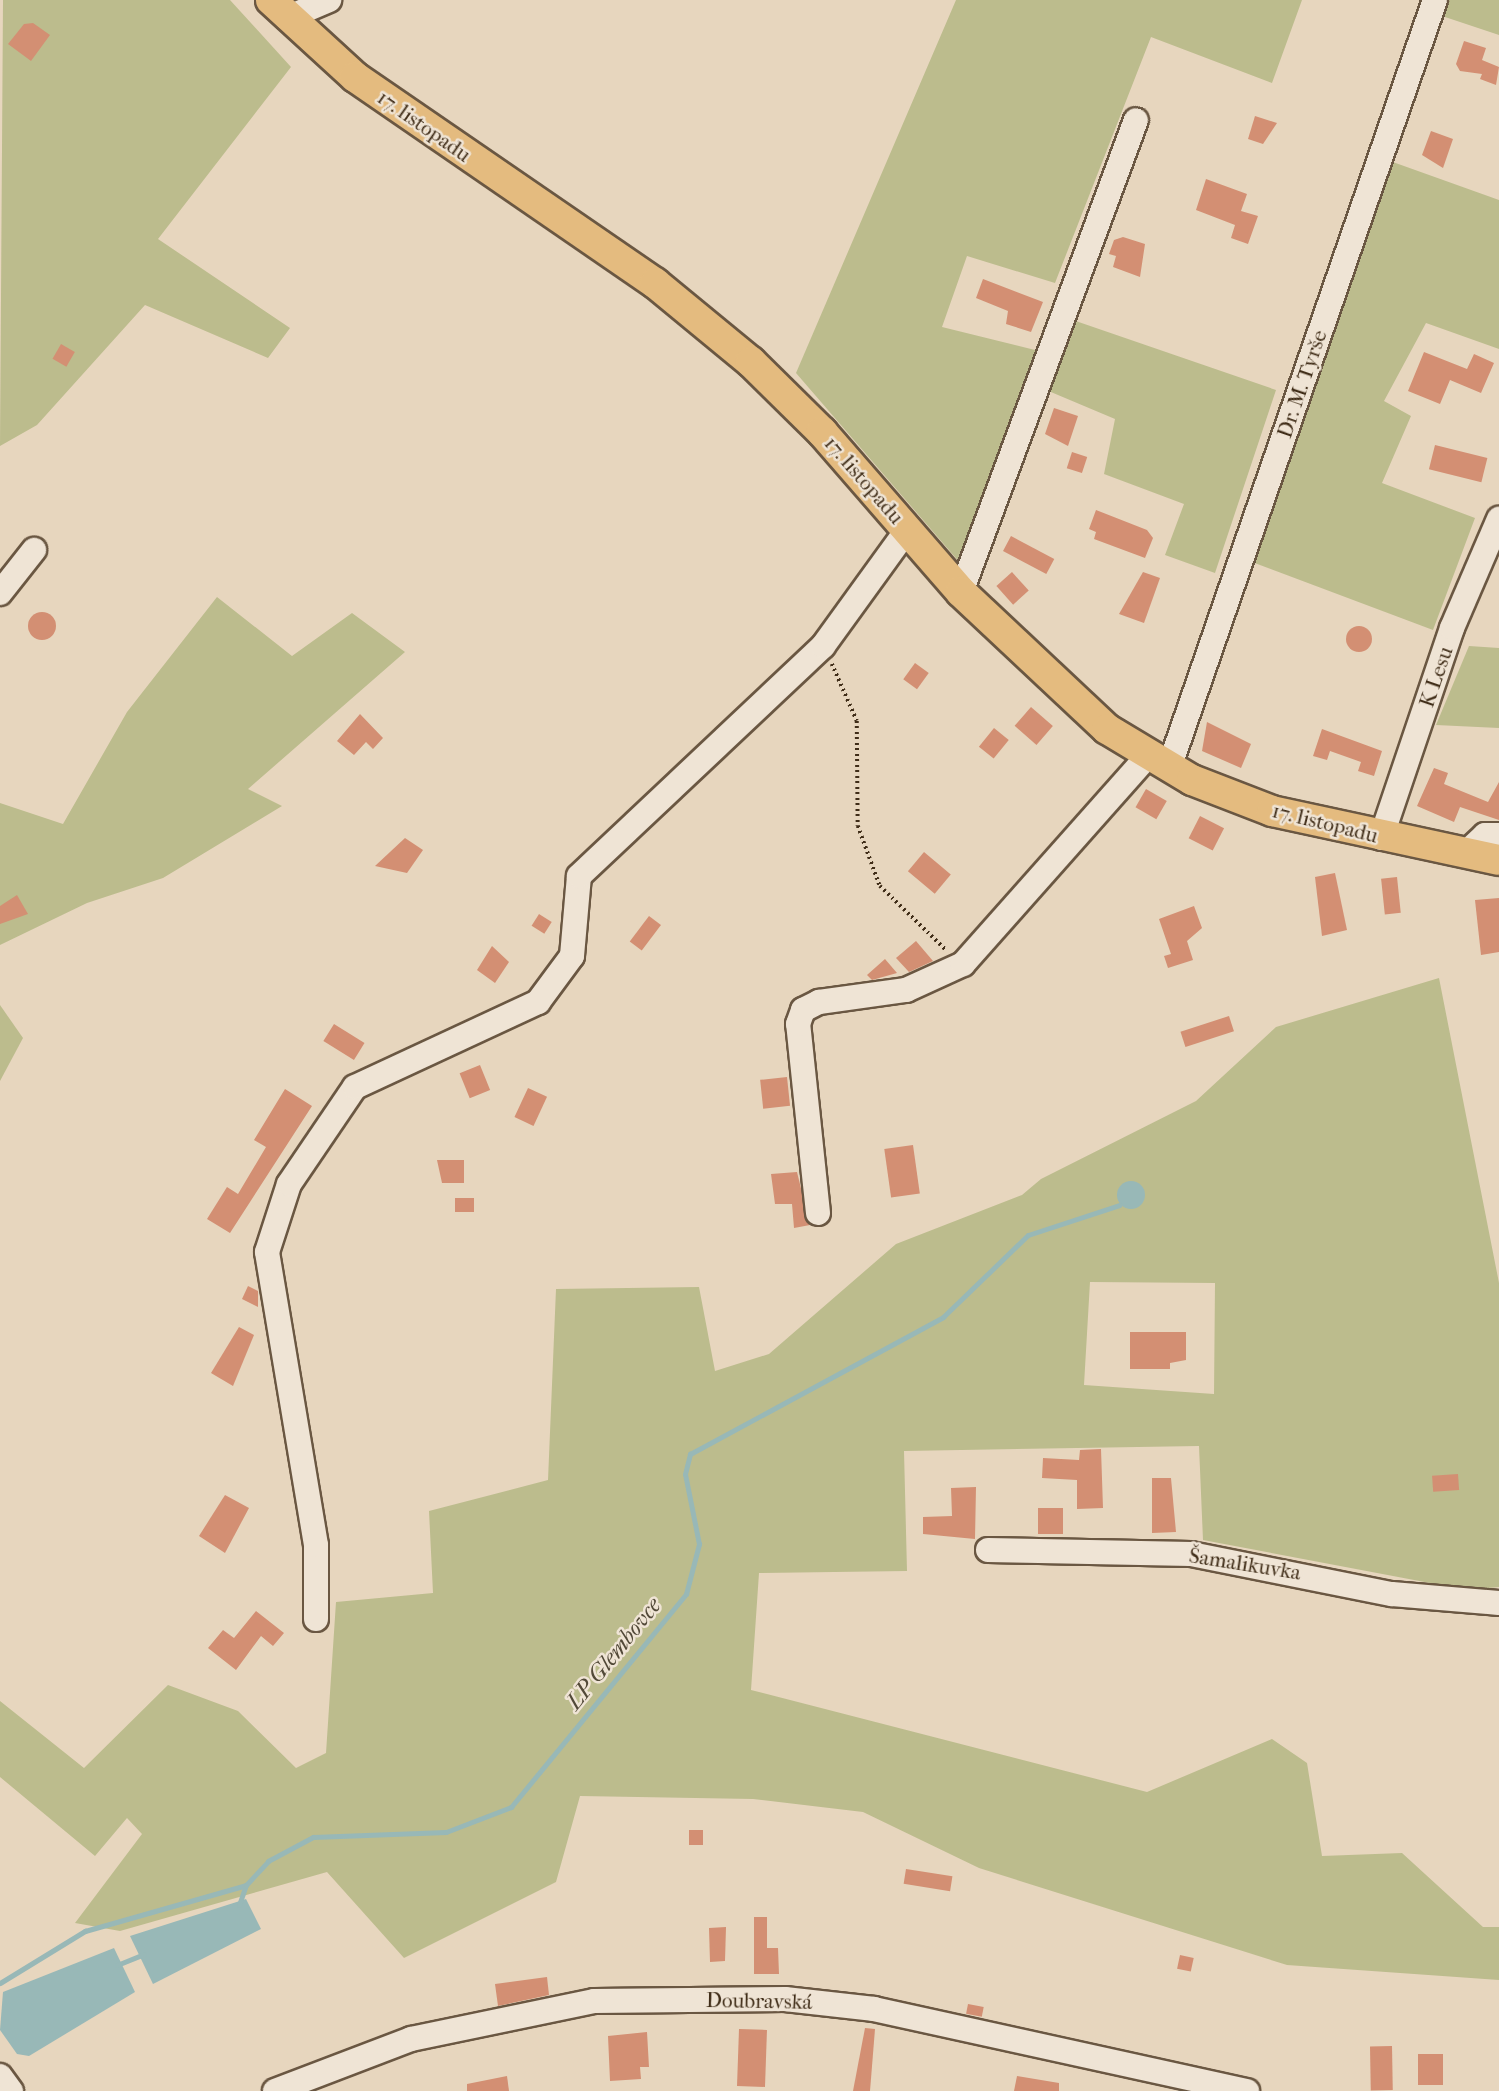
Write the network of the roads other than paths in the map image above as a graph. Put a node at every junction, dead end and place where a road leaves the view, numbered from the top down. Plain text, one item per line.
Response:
1 (328, 0) edge
2 (1435, 0) edge
3 (279, 9) edge
4 (1136, 120) dead end
5 (1499, 519) edge
6 (907, 530) junction
7 (34, 550) dead end
8 (961, 592) junction
9 (0, 593) edge
10 (1158, 763) junction
11 (1499, 835) edge
12 (1381, 838) junction
13 (1469, 850) junction
14 (1499, 860) edge
15 (818, 1213) dead end
16 (988, 1550) dead end
17 (1499, 1603) edge
18 (316, 1619) dead end
19 (0, 2076) edge
20 (11, 2091) edge
21 (275, 2091) edge
22 (1247, 2091) edge

1 - 3 street
2 - 10 street, Dr. M. Tyrše
3 - 6 main road, 17. listopadu
4 - 8 street
5 - 12 street, K Lesu
6 - 8 main road, 17. listopadu
6 - 18 street
7 - 9 street
8 - 10 main road, 17. listopadu
10 - 12 main road, 17. listopadu
10 - 15 street
11 - 13 street
12 - 13 main road, 17. listopadu
13 - 14 main road, 17. listopadu
16 - 17 street, Šamalikuvka
19 - 20 street
21 - 22 street, Doubravská

